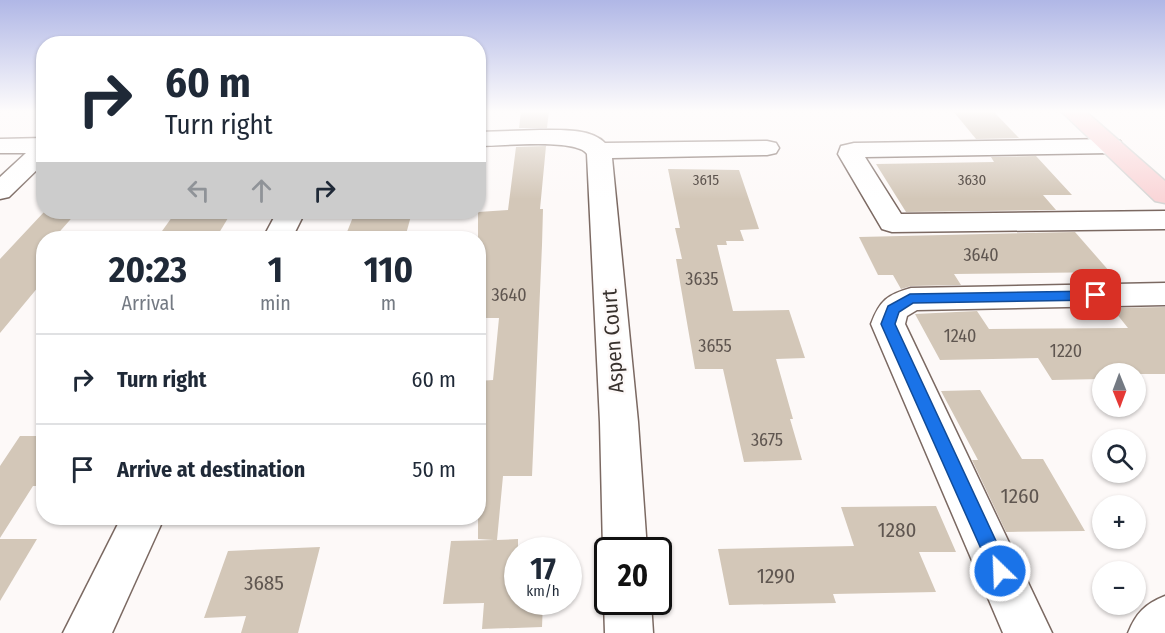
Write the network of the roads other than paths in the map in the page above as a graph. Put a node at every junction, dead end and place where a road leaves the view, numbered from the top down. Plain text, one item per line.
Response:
1 (576, 141) edge
2 (1105, 141) edge
3 (591, 145) junction
4 (0, 146) edge
5 (1111, 146) junction
6 (36, 147) edge
7 (767, 148) dead end
8 (36, 155) edge
9 (0, 191) edge
10 (1165, 195) edge
11 (1165, 220) edge
12 (1165, 294) edge
13 (140, 525) edge
14 (625, 537) edge
15 (628, 615) edge
16 (1165, 620) edge
17 (87, 633) edge
18 (629, 633) edge
19 (1028, 633) edge
20 (1152, 633) edge

1 - 3 street
2 - 5 main road
3 - 7 street
3 - 14 street, Aspen Court
4 - 6 street
5 - 10 main road
5 - 11 street
8 - 9 street
12 - 19 street
13 - 17 street
15 - 18 street
16 - 20 street

